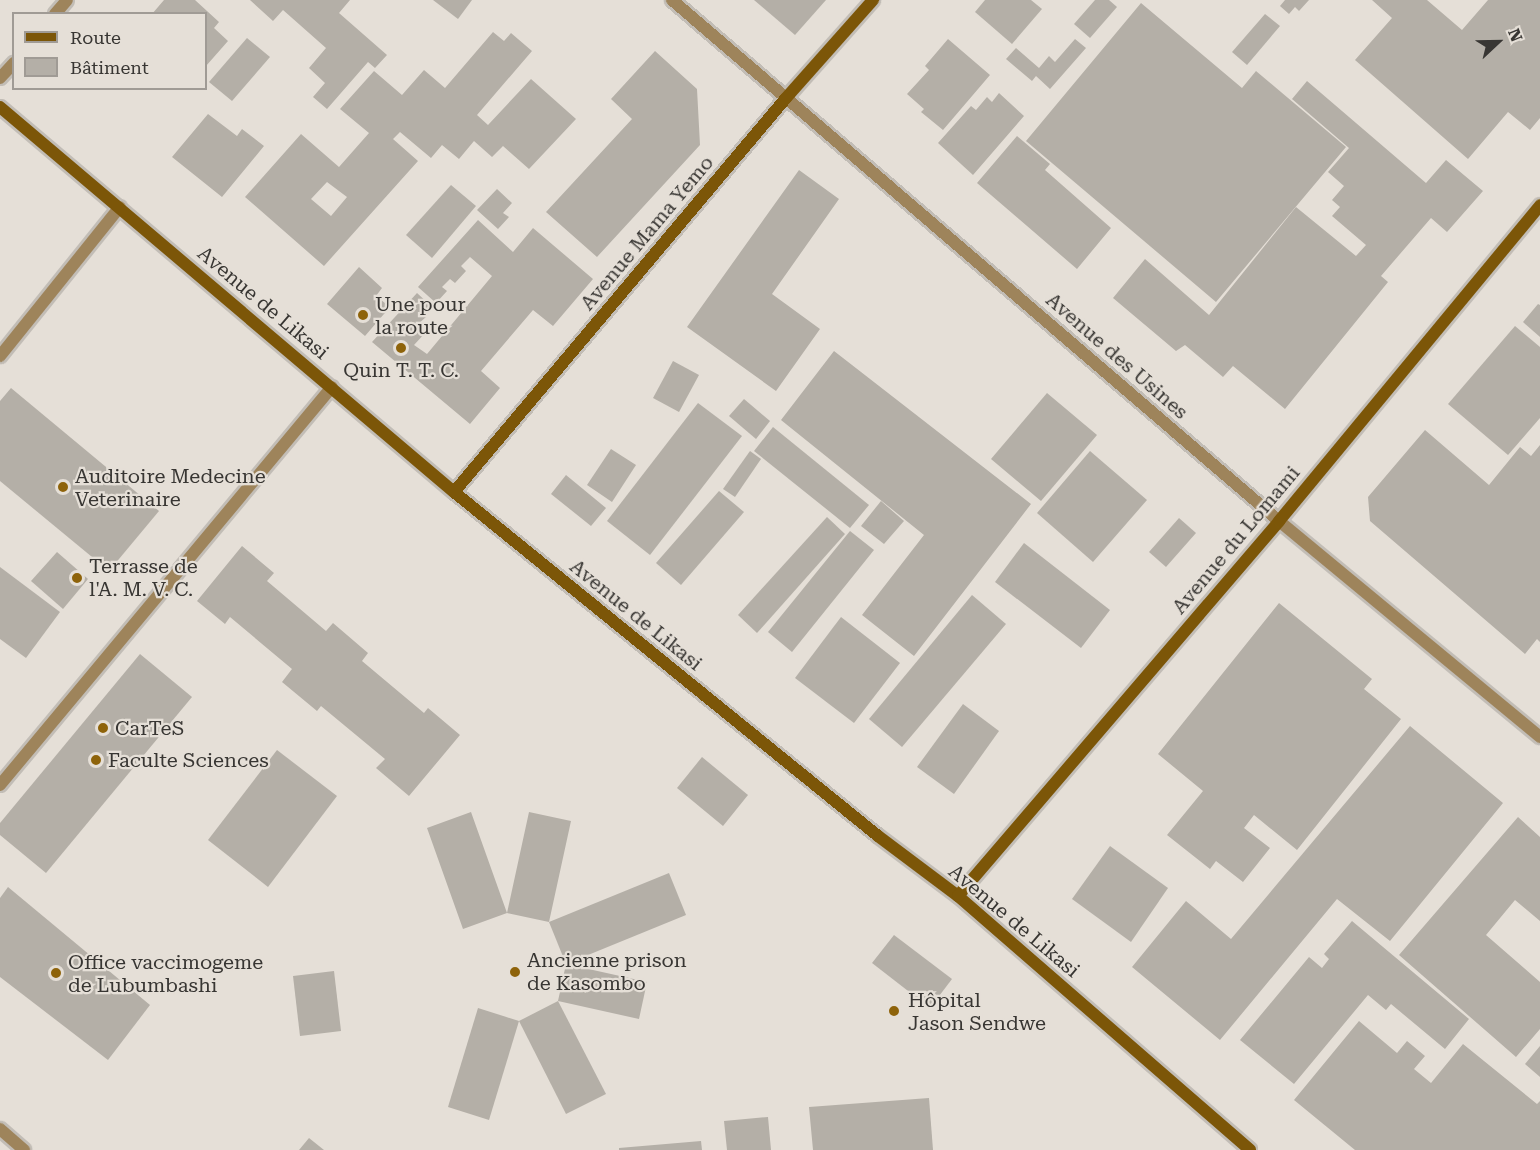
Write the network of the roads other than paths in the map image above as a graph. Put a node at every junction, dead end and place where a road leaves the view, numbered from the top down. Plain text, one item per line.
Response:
1 (66, 0) edge
2 (672, 0) edge
3 (873, 0) edge
4 (57, 12) edge
5 (12, 65) edge
6 (0, 78) edge
7 (786, 98) junction
8 (0, 107) edge
9 (1540, 205) edge
10 (120, 207) junction
11 (0, 357) edge
12 (332, 387) junction
13 (454, 492) junction
14 (1279, 521) junction
15 (1540, 737) edge
16 (0, 785) edge
17 (958, 896) junction
18 (0, 1129) edge
19 (24, 1150) edge
20 (1250, 1150) edge

1 - 4 street
2 - 7 street, Avenue des Usines
3 - 7 main road, Avenue Mama Yemo
5 - 6 street
7 - 13 main road, Avenue Mama Yemo
7 - 14 street, Avenue des Usines
8 - 10 main road, Avenue de Likasi
9 - 14 main road, Avenue du Lomami
10 - 11 street
10 - 12 main road, Avenue de Likasi
12 - 13 main road, Avenue de Likasi
12 - 16 street
13 - 17 main road, Avenue de Likasi
14 - 15 street, Avenue des Usines
14 - 17 main road, Avenue du Lomami
17 - 20 main road, Avenue de Likasi
18 - 19 street

